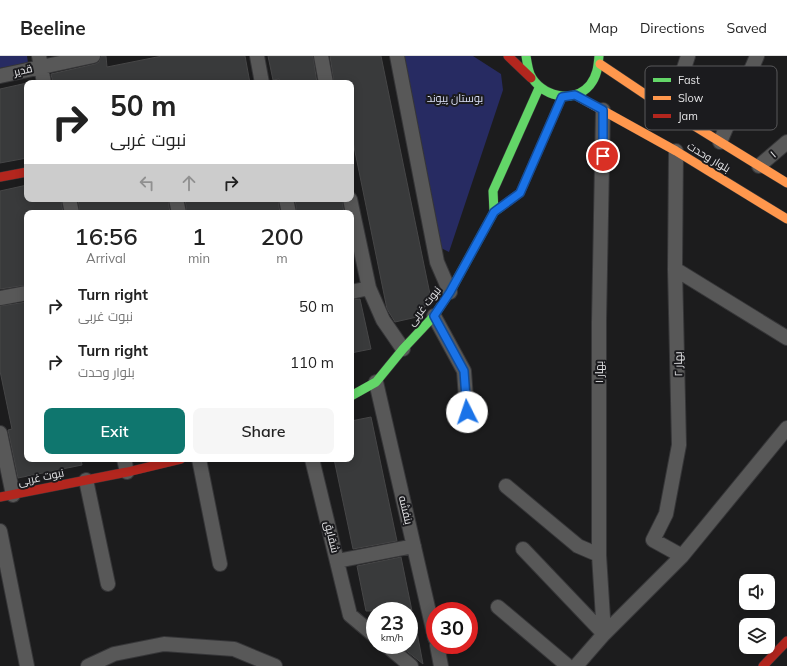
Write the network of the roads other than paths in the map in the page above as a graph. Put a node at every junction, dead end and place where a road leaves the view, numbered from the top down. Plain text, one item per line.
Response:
1 (93, 56) edge
2 (257, 56) edge
3 (321, 56) edge
4 (397, 56) edge
5 (508, 56) edge
6 (526, 56) edge
7 (688, 56) edge
8 (757, 56) edge
9 (600, 60) edge
10 (40, 61) edge
11 (685, 66) edge
12 (753, 66) edge
13 (0, 76) edge
14 (531, 78) junction
15 (43, 80) edge
16 (261, 80) edge
17 (325, 80) edge
18 (539, 88) junction
19 (645, 93) edge
20 (575, 95) junction
21 (562, 97) junction
22 (603, 110) junction
23 (700, 130) edge
24 (725, 130) edge
25 (720, 142) junction
26 (787, 142) edge
27 (676, 151) junction
28 (759, 166) junction
29 (24, 173) edge
30 (0, 177) edge
31 (787, 183) edge
32 (494, 212) junction
33 (354, 218) edge
34 (787, 219) edge
35 (674, 269) junction
36 (369, 288) junction
37 (354, 291) edge
38 (450, 292) junction
39 (24, 294) edge
40 (0, 298) edge
41 (434, 316) junction
42 (787, 338) edge
43 (403, 349) junction
44 (376, 382) junction
45 (354, 394) edge
46 (468, 426) dead end
47 (787, 428) edge
48 (0, 433) edge
49 (153, 462) edge
50 (200, 462) edge
51 (313, 462) edge
52 (125, 465) edge
53 (86, 480) junction
54 (506, 486) dead end
55 (7, 496) edge
56 (0, 531) edge
57 (414, 546) junction
58 (523, 548) dead end
59 (599, 555) junction
60 (682, 556) junction
61 (337, 561) junction
62 (220, 564) dead end
63 (108, 584) dead end
64 (427, 602) edge
65 (498, 607) dead end
66 (366, 628) edge
67 (604, 634) junction
68 (787, 641) edge
69 (397, 654) edge
70 (438, 654) edge
71 (27, 666) edge
72 (88, 666) edge
73 (275, 666) edge
74 (411, 666) edge
75 (441, 666) edge
76 (568, 666) edge
77 (576, 666) edge
78 (763, 666) edge

1 - 10 street, قدیر
2 - 16 street
3 - 17 street
4 - 38 street
5 - 14 street
6 - 14 street
7 - 11 street
8 - 12 street
9 - 19 street, بلوار وحدت
9 - 20 street
10 - 13 street, قدیر
10 - 15 street
14 - 18 street
18 - 21 street
18 - 32 street
20 - 21 street
20 - 22 street, بلوار وحدت
21 - 32 street, نبوت غربی
22 - 27 street, بلوار وحدت
22 - 59 street, بهار ۱
23 - 25 street, بلوار وحدت
24 - 25 street
25 - 28 street, بلوار وحدت
26 - 28 street, ۱
27 - 34 street, بلوار وحدت
27 - 35 street, بهار ۲
28 - 31 street, بلوار وحدت
29 - 30 street
32 - 38 street, نبوت غربی
33 - 36 street
35 - 42 street
35 - 60 street, بهار ۲
36 - 37 street
36 - 43 street
38 - 41 street, نبوت غربی
39 - 40 street
41 - 43 street, نبوت غربی
41 - 46 street
43 - 44 street, نبوت غربی
44 - 45 street, نبوت غربی
44 - 57 street, بنفشه
47 - 60 street
48 - 55 street
49 - 52 street, نبوت غربی
50 - 62 street
51 - 61 street, شقایق
52 - 53 street, نبوت غربی
53 - 55 street, نبوت غربی
53 - 63 street
54 - 59 street
56 - 71 street
57 - 61 street
57 - 64 street, بنفشه
58 - 67 street
59 - 67 street, بهار ۱
60 - 67 street
61 - 66 street, شقایق
65 - 76 street
67 - 77 street
68 - 78 street
69 - 74 street
70 - 75 street
72 - 73 street

